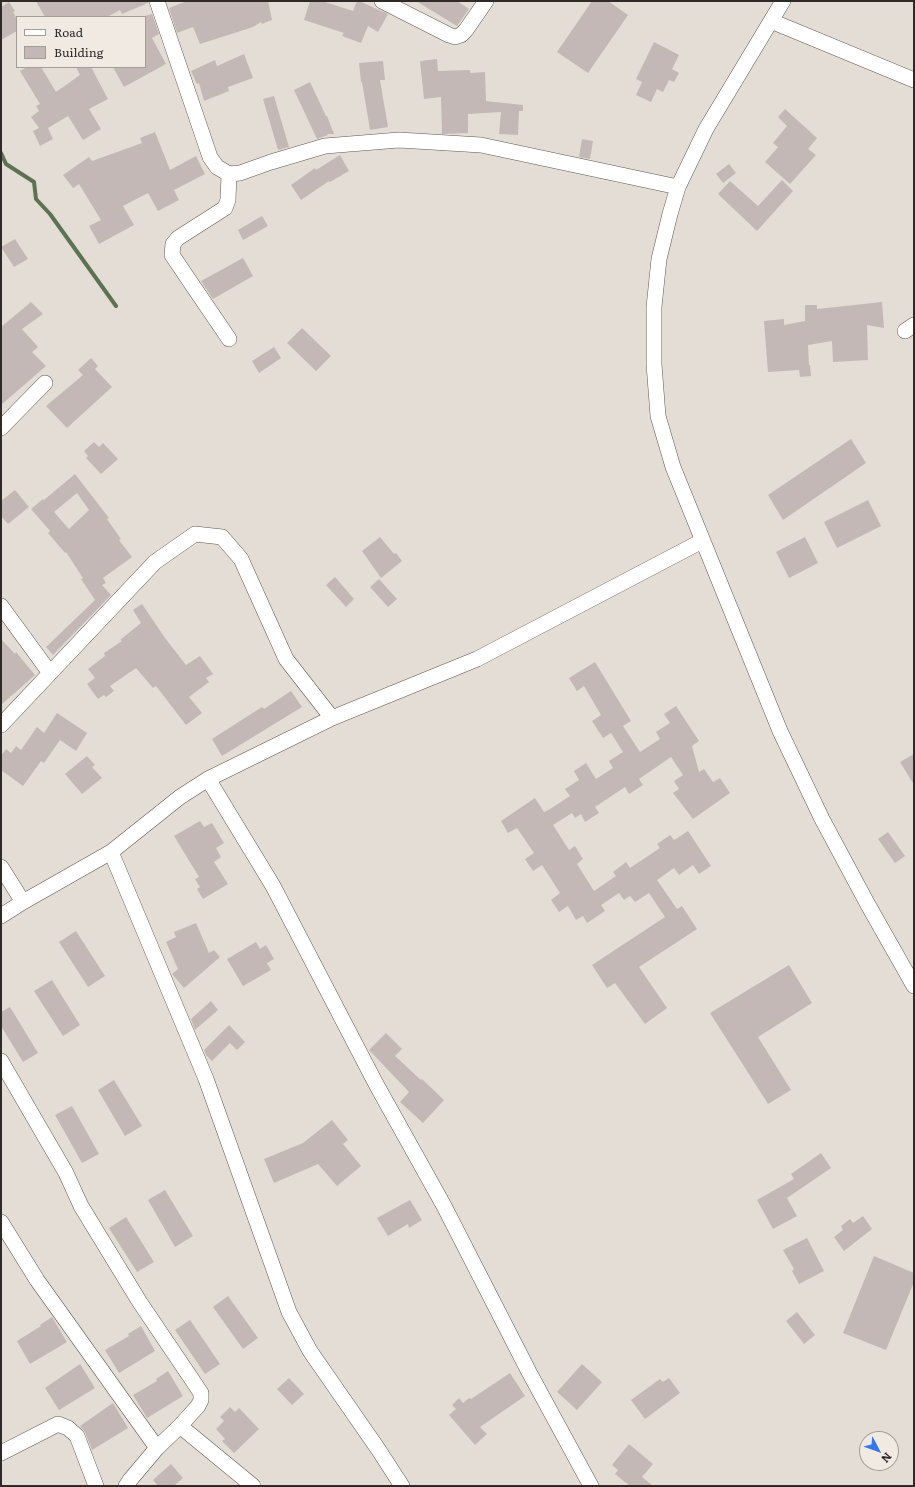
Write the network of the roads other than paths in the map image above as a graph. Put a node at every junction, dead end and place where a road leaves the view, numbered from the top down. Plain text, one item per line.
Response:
1 (157, 1) edge
2 (382, 1) edge
3 (486, 1) edge
4 (783, 1) edge
5 (771, 21) junction
6 (914, 80) edge
7 (229, 174) junction
8 (678, 188) junction
9 (229, 339) dead end
10 (46, 383) dead end
11 (1, 428) edge
12 (702, 541) junction
13 (1, 606) edge
14 (50, 673) junction
15 (332, 718) junction
16 (1, 725) edge
17 (208, 779) junction
18 (111, 852) junction
19 (1, 867) edge
20 (23, 902) junction
21 (1, 916) edge
22 (914, 986) edge
23 (1, 1061) edge
24 (1, 1222) edge
25 (180, 1426) junction
26 (157, 1448) junction
27 (1, 1453) edge
28 (96, 1486) edge
29 (126, 1486) edge
30 (253, 1486) edge
31 (402, 1486) edge
32 (591, 1486) edge

1 - 7 street
2 - 3 street
4 - 5 street
5 - 6 street
5 - 8 street
7 - 8 street
7 - 9 street
8 - 12 street
10 - 11 street
12 - 15 street
12 - 22 street
13 - 14 street
14 - 15 street
14 - 16 street
15 - 17 street
17 - 18 street
17 - 32 street
18 - 20 street
18 - 31 street
19 - 20 street
20 - 21 street
23 - 25 street
24 - 26 street
25 - 26 street
25 - 30 street
26 - 29 street
27 - 28 street

